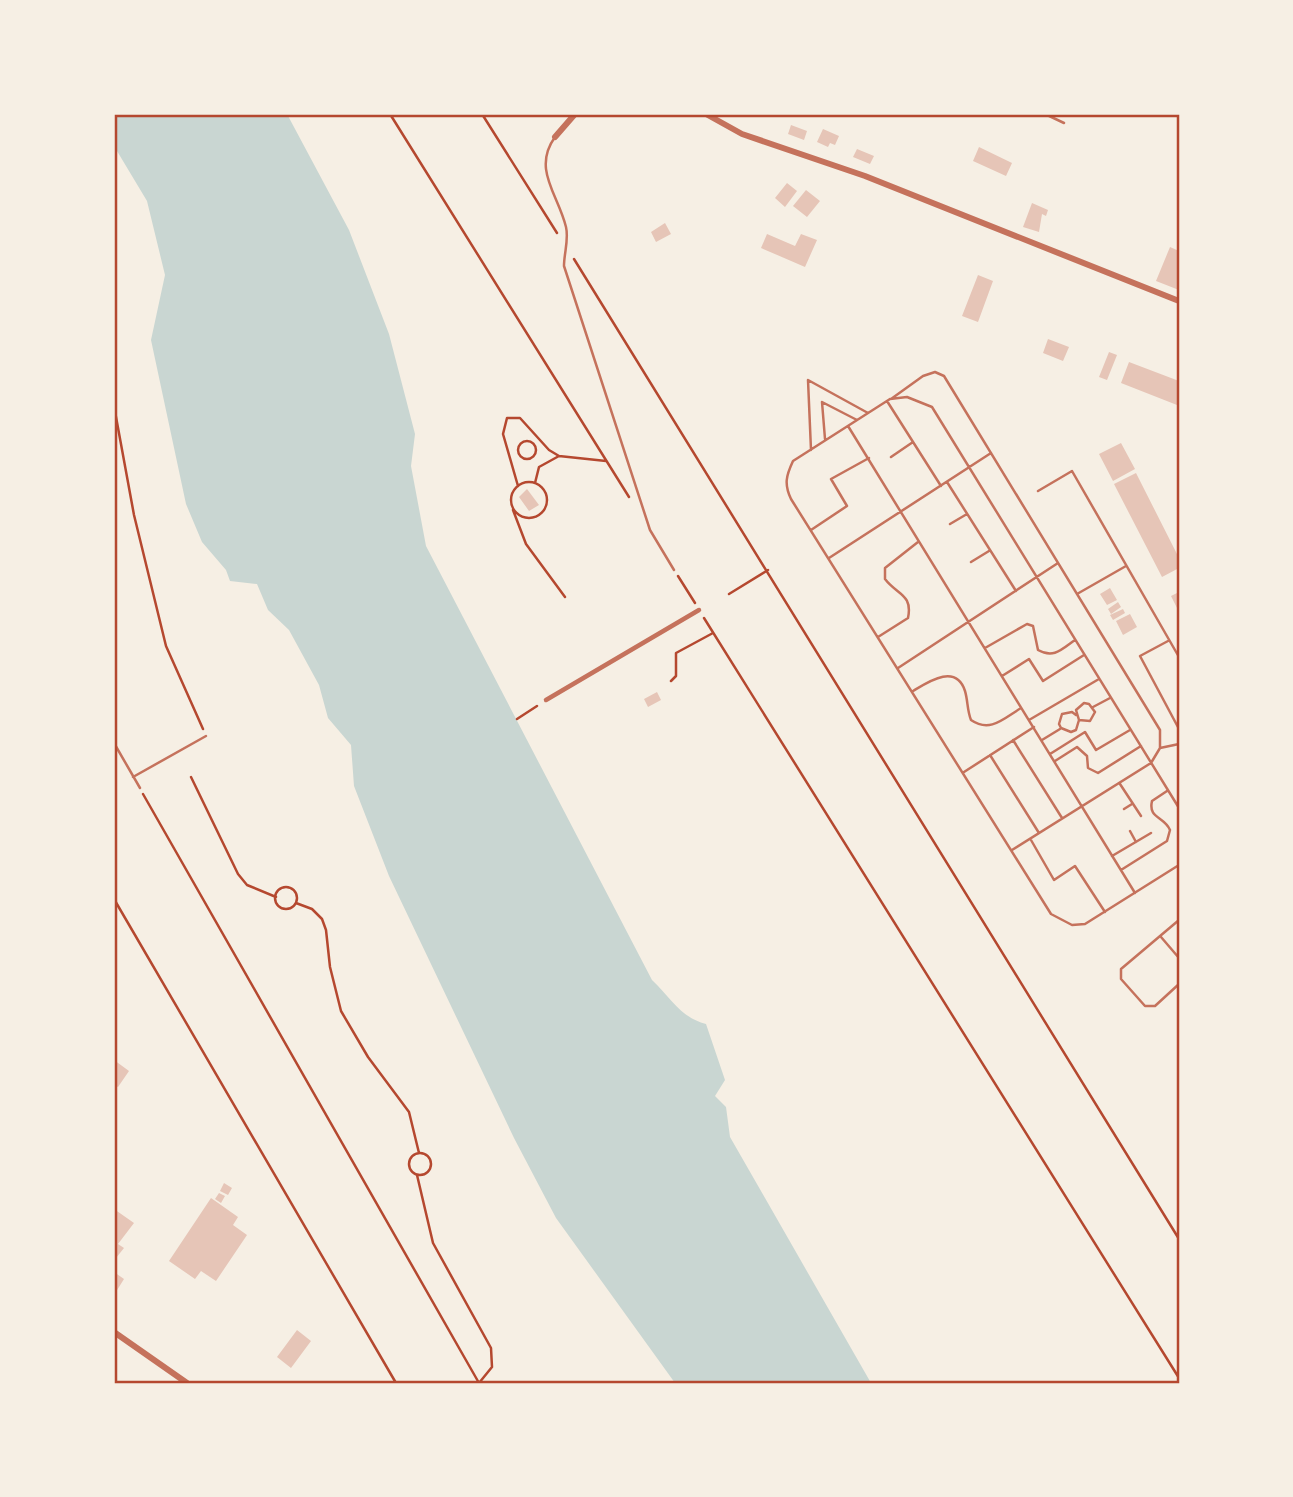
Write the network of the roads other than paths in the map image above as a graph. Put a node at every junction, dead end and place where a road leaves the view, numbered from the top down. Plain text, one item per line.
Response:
1 (575, 114) edge
2 (706, 114) edge
3 (1045, 114) edge
4 (1064, 122) dead end
5 (555, 137) joint
6 (1179, 301) edge
7 (889, 400) junction
8 (868, 413) junction
9 (857, 420) junction
10 (848, 426) junction
11 (825, 440) junction
12 (913, 442) junction
13 (811, 450) junction
14 (991, 453) junction
15 (891, 457) dead end
16 (869, 458) junction
17 (969, 468) junction
18 (947, 482) junction
19 (941, 486) junction
20 (1038, 491) dead end
21 (901, 512) junction
22 (967, 514) junction
23 (950, 524) dead end
24 (811, 530) junction
25 (920, 542) junction
26 (990, 551) junction
27 (828, 558) junction
28 (971, 562) dead end
29 (1058, 563) junction
30 (1126, 565) junction
31 (674, 570) road end
32 (1036, 578) junction
33 (1016, 591) junction
34 (1077, 594) junction
35 (699, 610) road end
36 (968, 621) junction
37 (878, 637) junction
38 (1075, 640) junction
39 (1169, 640) junction
40 (985, 648) junction
41 (1084, 655) junction
42 (1179, 657) edge
43 (898, 668) junction
44 (1002, 676) junction
45 (1099, 678) junction
46 (913, 691) junction
47 (1111, 698) junction
48 (546, 700) road end
49 (1094, 707) junction
50 (1022, 708) junction
51 (1076, 715) junction
52 (1030, 720) junction
53 (1079, 720) junction
54 (1034, 727) junction
55 (1061, 728) junction
56 (1179, 729) edge
57 (1131, 730) junction
58 (206, 736) road end
59 (1013, 740) junction
60 (1042, 740) junction
61 (114, 743) edge
62 (1179, 744) edge
63 (1141, 746) junction
64 (1160, 748) junction
65 (1050, 754) junction
66 (990, 755) junction
67 (1055, 761) junction
68 (1151, 763) junction
69 (964, 772) junction
70 (134, 778) junction
71 (1119, 783) junction
72 (140, 789) road end
73 (1168, 791) junction
74 (1132, 804) junction
75 (1082, 806) junction
76 (1179, 808) edge
77 (1124, 809) dead end
78 (1140, 816) dead end
79 (1062, 818) junction
80 (1130, 831) dead end
81 (1039, 833) junction
82 (1151, 833) dead end
83 (1030, 839) junction
84 (1136, 842) junction
85 (1012, 850) junction
86 (1112, 856) junction
87 (1179, 865) edge
88 (1121, 870) junction
89 (1135, 893) junction
90 (1105, 912) junction
91 (1179, 920) edge
92 (1161, 937) junction
93 (1179, 958) edge
94 (1179, 984) edge
95 (114, 1332) edge
96 (187, 1383) edge

1 - 5 street
2 - 6 street
3 - 4 lane
5 - 31 lane
7 - 8 lane
7 - 12 lane
7 - 14 lane
7 - 17 lane
8 - 9 lane
8 - 13 lane
9 - 10 lane
9 - 11 lane
10 - 11 lane
10 - 16 lane
11 - 13 lane
12 - 15 lane
12 - 19 lane
13 - 24 lane
14 - 17 lane
14 - 29 lane
16 - 21 lane
16 - 24 lane
17 - 18 lane
17 - 32 lane
18 - 19 lane
18 - 22 lane
19 - 21 lane
20 - 30 lane
21 - 25 lane
21 - 27 lane
22 - 23 lane
22 - 26 lane
24 - 27 lane
25 - 36 lane
25 - 37 lane
26 - 28 lane
26 - 33 lane
27 - 37 lane
29 - 32 lane
29 - 34 lane
30 - 34 lane
30 - 39 lane
32 - 33 lane
32 - 38 lane
33 - 36 lane
34 - 64 lane
35 - 48 street
36 - 40 lane
36 - 43 lane
37 - 43 lane
38 - 40 lane
38 - 41 lane
39 - 42 lane
39 - 56 lane
40 - 44 lane
41 - 44 lane
41 - 45 lane
43 - 46 lane
44 - 50 lane
45 - 47 lane
45 - 52 lane
46 - 50 lane
46 - 69 lane
47 - 49 lane
47 - 57 lane
49 - 51 lane
49 - 53 lane
50 - 52 lane
51 - 53 lane
51 - 55 lane
52 - 54 lane
53 - 55 lane
54 - 59 lane
54 - 60 lane
55 - 60 lane
57 - 63 lane
57 - 65 lane
58 - 70 lane
59 - 66 lane
59 - 79 lane
60 - 65 lane
61 - 70 lane
62 - 64 lane
63 - 67 lane
63 - 68 lane
64 - 68 lane
65 - 67 lane
66 - 69 lane
66 - 81 lane
67 - 75 lane
68 - 71 lane
68 - 73 lane
69 - 85 lane
70 - 72 lane
71 - 74 lane
71 - 75 lane
73 - 76 lane
73 - 88 lane
74 - 77 lane
74 - 78 lane
75 - 79 lane
75 - 86 lane
79 - 81 lane
80 - 84 lane
81 - 83 lane
82 - 84 lane
83 - 85 lane
83 - 90 lane
84 - 86 lane
85 - 90 lane
86 - 88 lane
87 - 89 lane
88 - 89 lane
89 - 90 lane
91 - 92 lane
92 - 93 lane
92 - 94 lane
95 - 96 street

